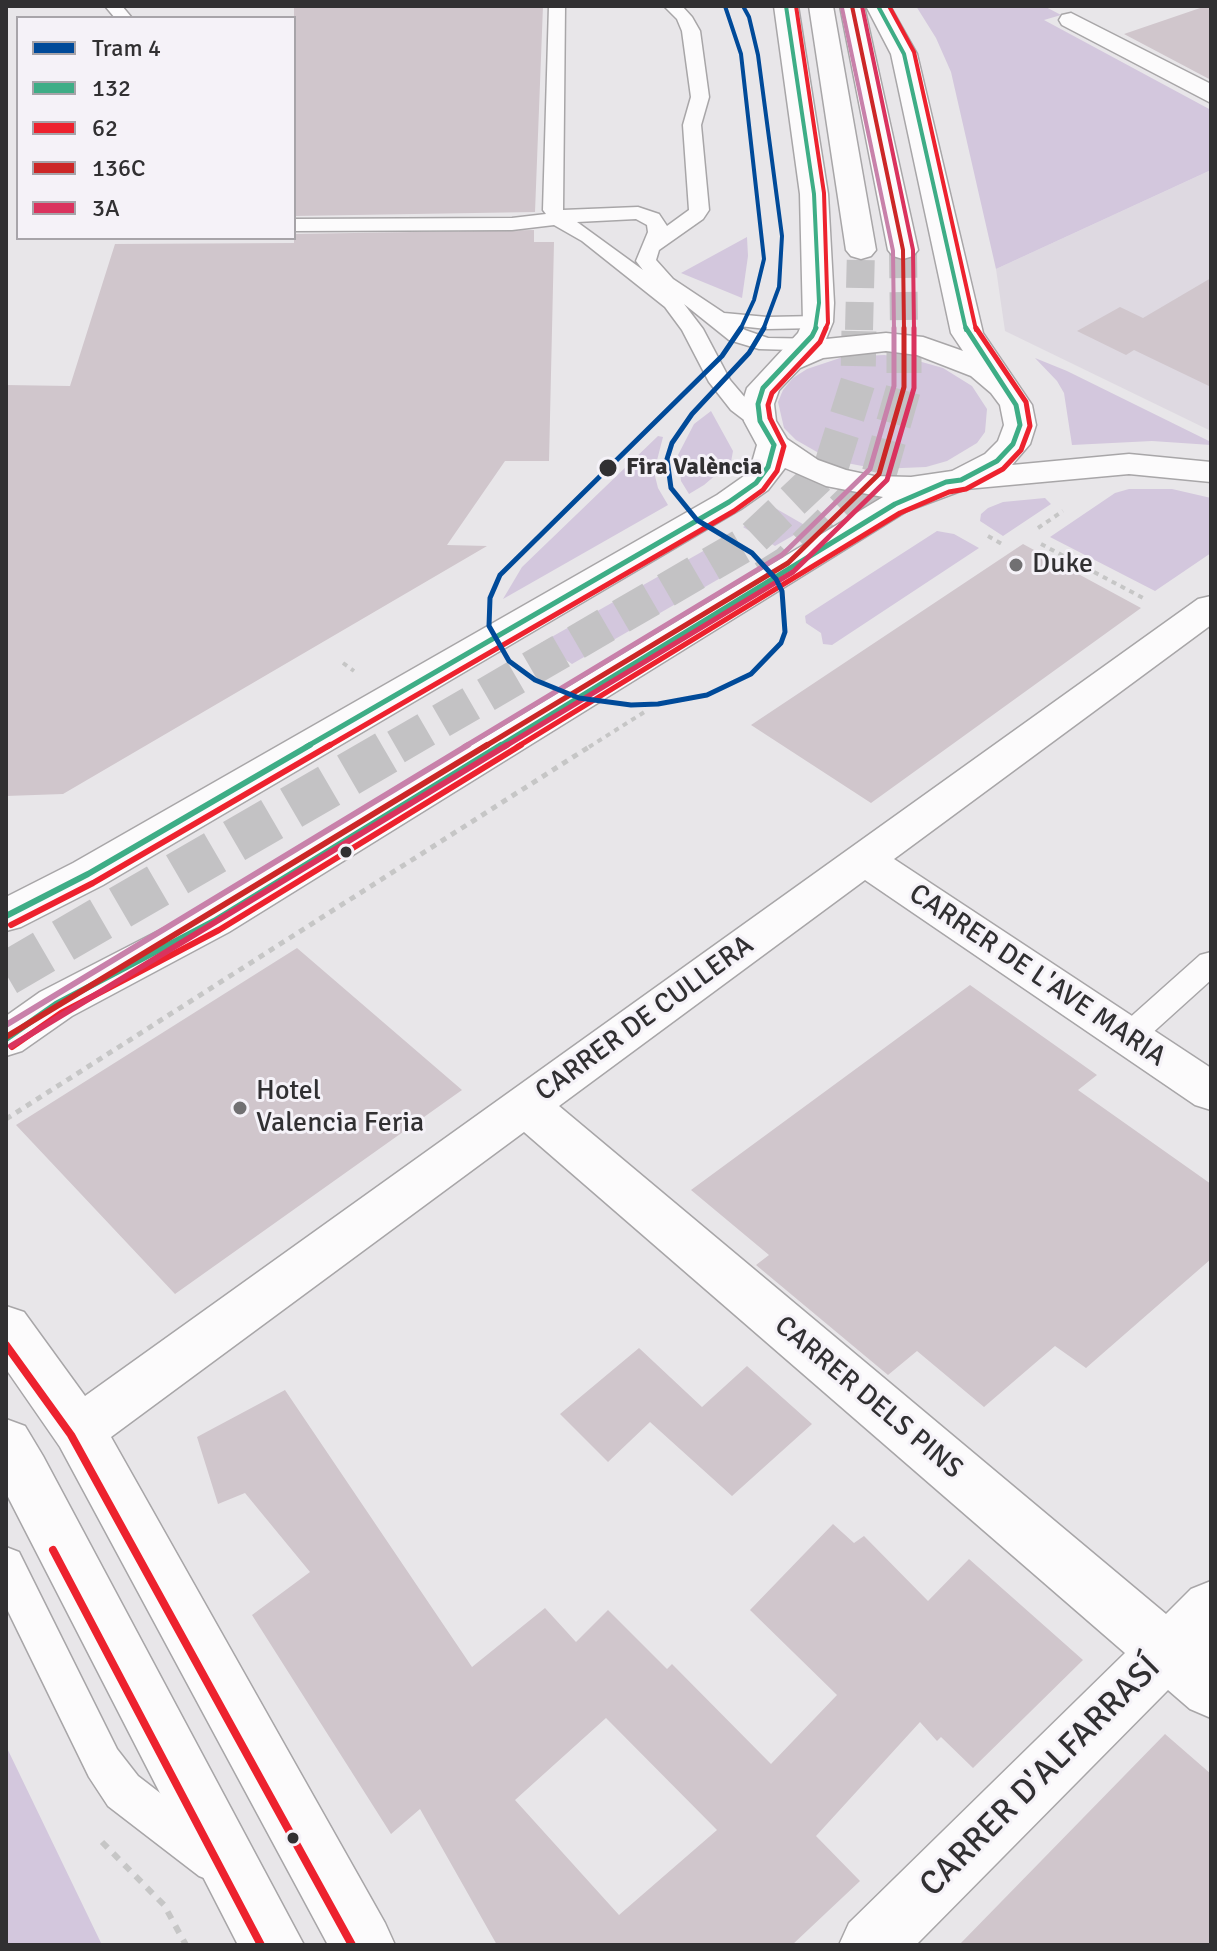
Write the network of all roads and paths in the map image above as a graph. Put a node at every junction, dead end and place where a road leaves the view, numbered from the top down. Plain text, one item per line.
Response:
1 (557, 6) edge
2 (672, 6) edge
3 (786, 6) edge
4 (821, 6) edge
5 (852, 6) edge
6 (878, 6) edge
7 (1071, 20) dead end
8 (1211, 95) edge
9 (560, 220) junction
10 (296, 225) edge
11 (650, 247) junction
12 (861, 250) tunnel mouth
13 (903, 250) tunnel mouth
14 (804, 343) junction
15 (1003, 386) junction
16 (767, 433) junction
17 (1211, 472) edge
18 (953, 481) junction
19 (1063, 510) dead end
20 (1038, 528) dead end
21 (988, 536) dead end
22 (1002, 544) dead end
23 (1041, 544) dead end
24 (1145, 599) dead end
25 (1211, 607) edge
26 (343, 663) dead end
27 (355, 672) dead end
28 (658, 704) dead end
29 (863, 859) junction
30 (6, 916) edge
31 (1211, 963) edge
32 (1128, 1037) junction
33 (6, 1039) edge
34 (1211, 1092) edge
35 (525, 1105) junction
36 (6, 1119) edge
37 (6, 1328) edge
38 (79, 1430) junction
39 (6, 1443) edge
40 (6, 1565) edge
41 (1211, 1608) edge
42 (1167, 1651) junction
43 (1211, 1689) edge
44 (244, 1890) junction
45 (272, 1945) edge
46 (363, 1945) edge
47 (871, 1945) edge

1 - 9 lane
2 - 11 lane
3 - 14 street
4 - 12 street
5 - 13 street
6 - 15 street
7 - 8 street
9 - 10 lane
9 - 11 lane
9 - 16 lane
11 - 14 lane
14 - 15 street
14 - 16 street
15 - 18 street
16 - 18 street
16 - 30 street
17 - 18 street
18 - 33 street
19 - 20 path
21 - 22 path
23 - 24 path
25 - 29 street, CARRER DE CULLERA
26 - 27 path
28 - 36 path
29 - 32 street, CARRER DE L'AVE MARIA
29 - 35 street, CARRER DE CULLERA
31 - 32 lane
32 - 34 street, CARRER DE L'AVE MARIA
35 - 38 street, CARRER DE CULLERA
35 - 42 street, CARRER DELS PINS
37 - 38 street
38 - 46 street
39 - 44 street
40 - 44 lane
41 - 42 street, CARRER D'ALFARRASÍ
42 - 43 street, CARRER DELS PINS
42 - 47 street, CARRER D'ALFARRASÍ
44 - 45 street

